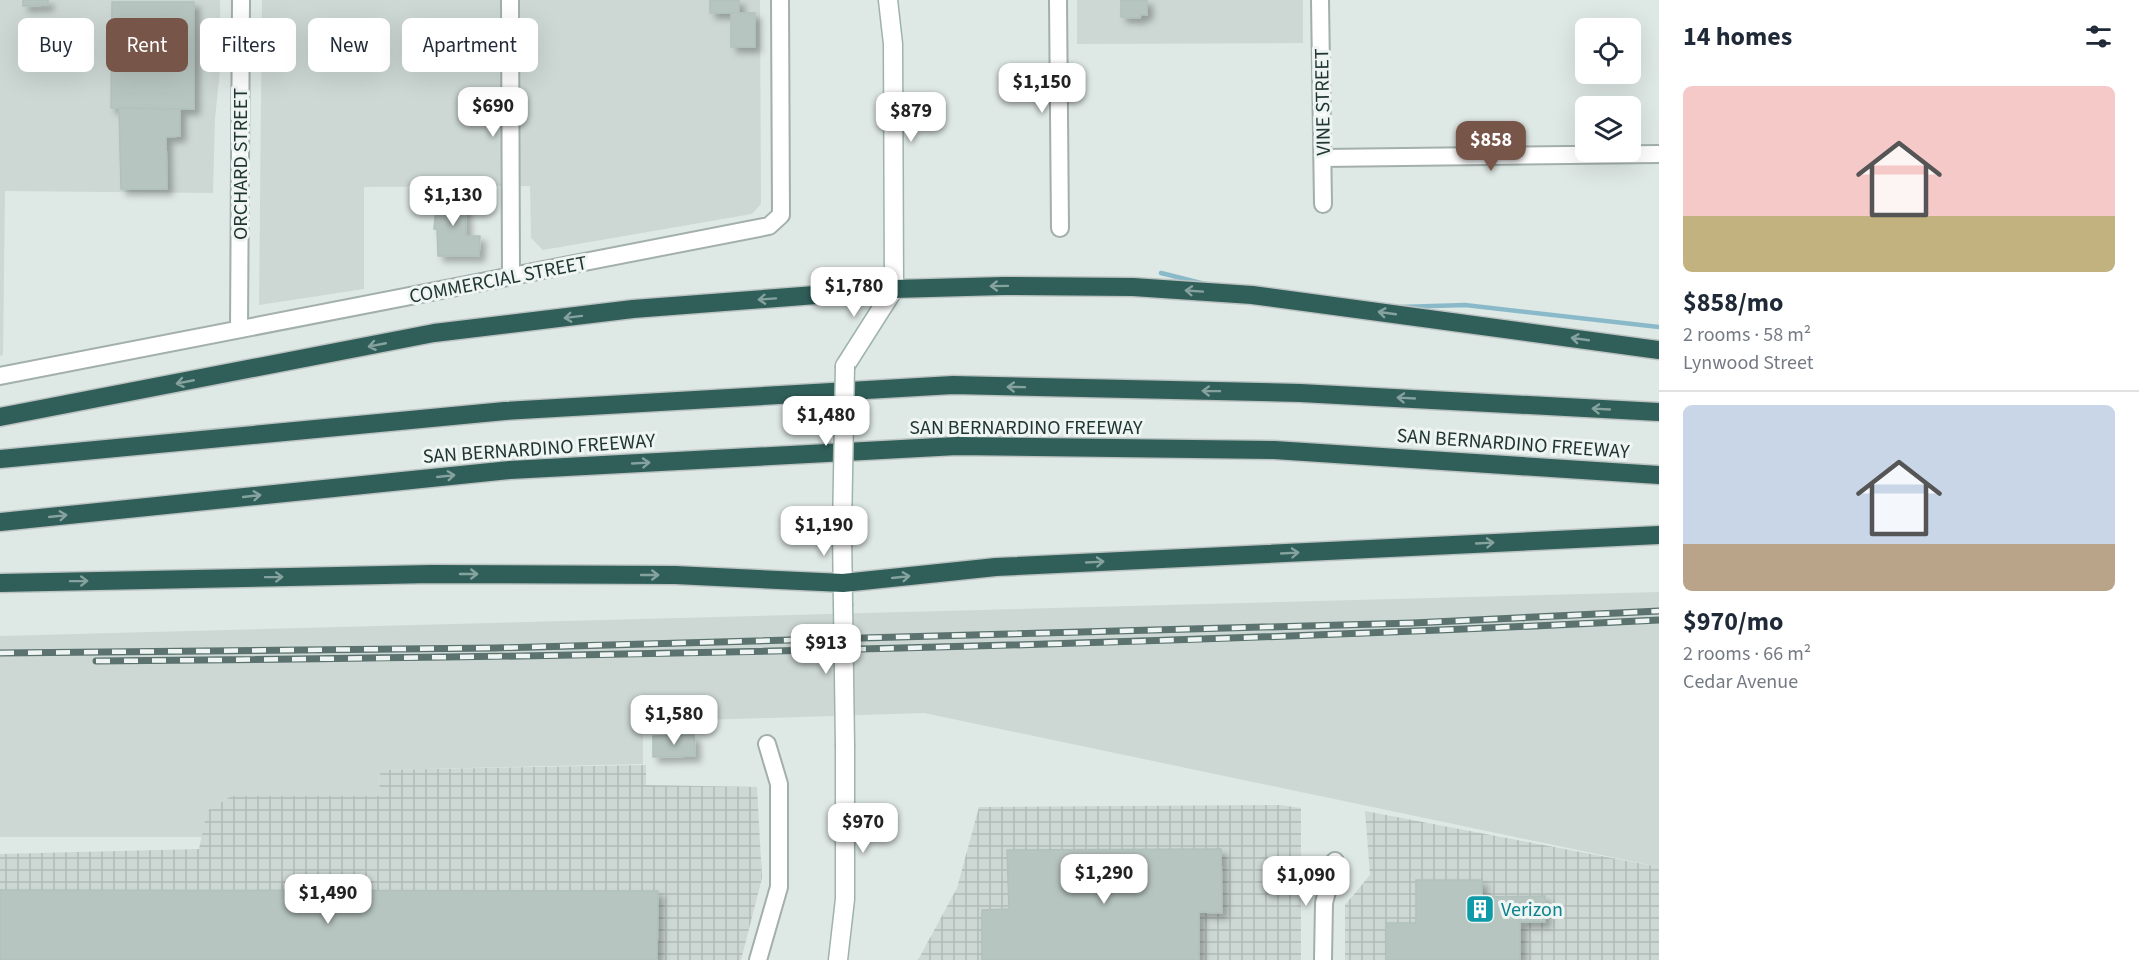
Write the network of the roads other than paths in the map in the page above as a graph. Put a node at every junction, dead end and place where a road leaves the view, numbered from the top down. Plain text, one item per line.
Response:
1 (241, 0) edge
2 (510, 0) edge
3 (780, 0) edge
4 (888, 0) edge
5 (1058, 0) edge
6 (1320, 0) edge
7 (1659, 154) edge
8 (1323, 158) junction
9 (1323, 204) dead end
10 (1060, 228) dead end
11 (511, 276) junction
12 (894, 289) junction
13 (239, 329) junction
14 (1659, 350) edge
15 (0, 376) edge
16 (1659, 412) edge
17 (0, 417) edge
18 (0, 459) edge
19 (1659, 474) edge
20 (0, 522) edge
21 (1659, 535) edge
22 (0, 583) edge
23 (843, 583) junction
24 (767, 744) dead end
25 (1335, 861) dead end
26 (758, 960) edge
27 (838, 960) edge
28 (1323, 960) edge

1 - 13 street, ORCHARD STREET
2 - 11 street
3 - 11 street, COMMERCIAL STREET
4 - 12 main road
5 - 10 street
6 - 8 street, VINE STREET
7 - 8 street
8 - 9 street, VINE STREET
11 - 13 street, COMMERCIAL STREET
14 -> 12 highway
12 -> 17 highway
12 - 23 main road, bridge
13 - 15 street, COMMERCIAL STREET
16 -> 18 highway, SAN BERNARDINO FREEWAY
20 -> 19 highway, SAN BERNARDINO FREEWAY
23 -> 21 highway
22 -> 23 highway
23 - 27 main road, bridge
24 - 26 street
25 - 28 street

